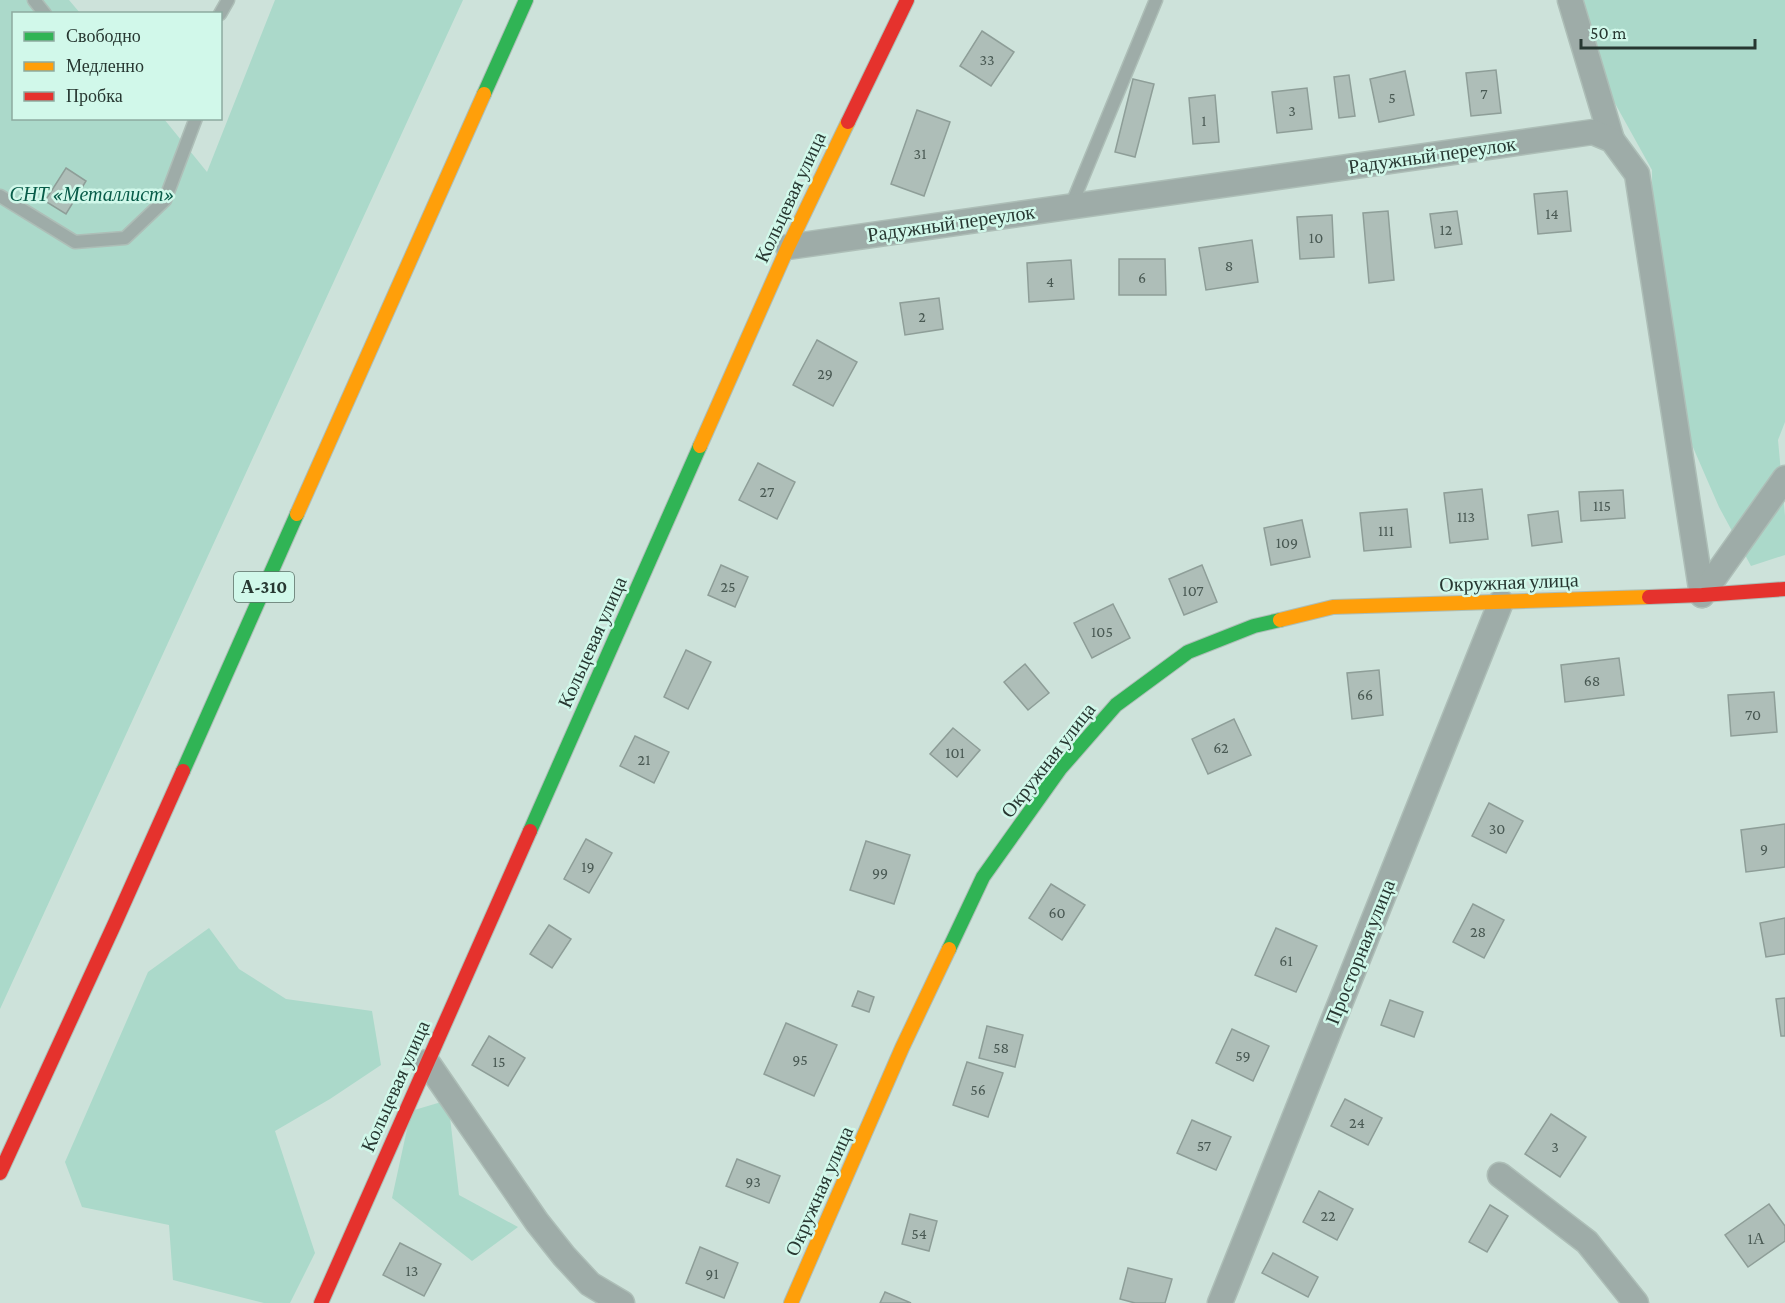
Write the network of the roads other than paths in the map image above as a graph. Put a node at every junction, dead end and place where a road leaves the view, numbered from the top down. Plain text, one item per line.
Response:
1 (34, 0) edge
2 (526, 0) edge
3 (907, 0) edge
4 (1156, 0) edge
5 (1570, 0) edge
6 (43, 12) edge
7 (195, 120) edge
8 (1612, 140) junction
9 (0, 196) edge
10 (1071, 206) junction
11 (788, 247) junction
12 (1785, 478) edge
13 (1785, 589) edge
14 (1701, 595) junction
15 (1501, 602) junction
16 (427, 1062) junction
17 (0, 1173) edge
18 (1500, 1175) dead end
19 (321, 1303) edge
20 (622, 1303) edge
21 (791, 1303) edge
22 (1220, 1303) edge
23 (1636, 1303) edge

1 - 6 lane
2 - 17 main road, А-310
3 - 11 main road, Кольцевая улица
4 - 10 lane
5 - 8 street
7 - 9 lane
8 - 10 street, Радужный переулок
8 - 14 street
10 - 11 street, Радужный переулок
11 - 16 main road, Кольцевая улица
12 - 14 street
13 - 14 main road, Окружная улица
14 - 15 main road, Окружная улица
15 - 21 main road, Окружная улица
15 - 22 street, Просторная улица
16 - 19 main road, Кольцевая улица
16 - 20 street
18 - 23 street

